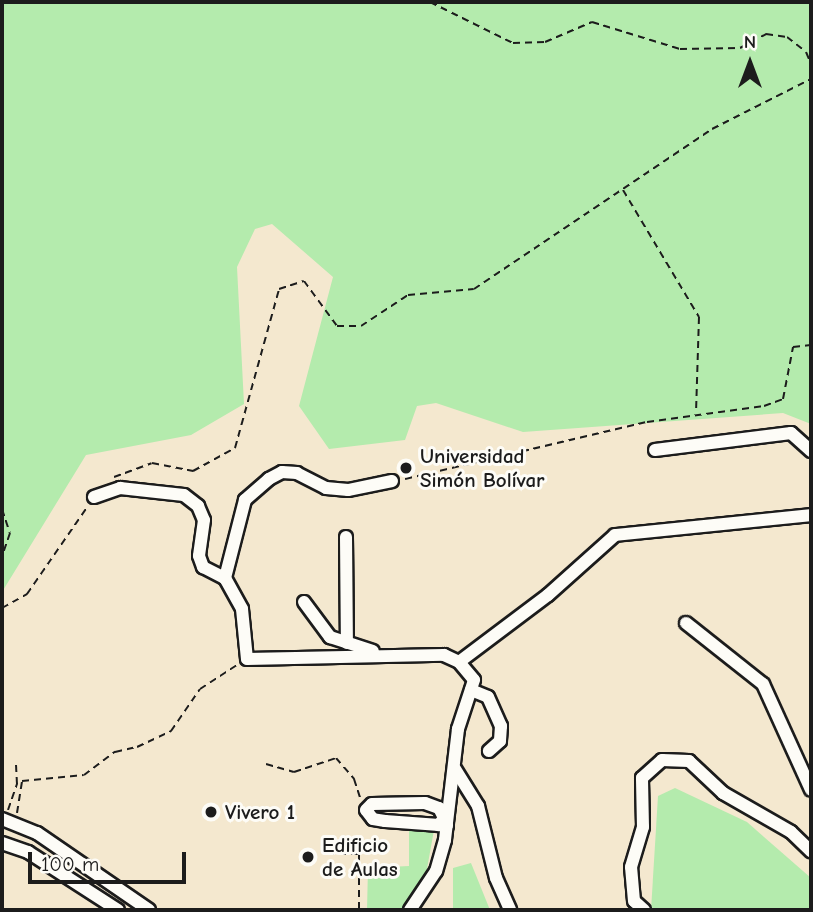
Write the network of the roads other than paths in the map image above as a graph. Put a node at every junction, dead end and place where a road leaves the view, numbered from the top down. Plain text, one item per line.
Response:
1 (655, 450) dead end
2 (811, 451) edge
3 (392, 481) road end
4 (94, 497) road end
5 (811, 515) edge
6 (346, 537) dead end
7 (225, 578) junction
8 (304, 602) dead end
9 (686, 623) dead end
10 (347, 643) junction
11 (383, 654) junction
12 (459, 662) junction
13 (471, 690) junction
14 (489, 751) dead end
15 (455, 769) junction
16 (811, 790) edge
17 (2, 820) edge
18 (445, 822) junction
19 (2, 843) edge
20 (811, 850) edge
21 (118, 910) edge
22 (149, 910) edge
23 (410, 910) edge
24 (510, 910) edge
25 (644, 910) edge

1 - 2 lane
3 - 7 lane
4 - 7 lane
5 - 12 lane
6 - 10 lane
7 - 11 lane
8 - 10 lane
9 - 16 lane
10 - 11 lane
11 - 12 lane
12 - 13 lane
13 - 14 lane
13 - 15 lane
15 - 18 lane
15 - 24 lane
17 - 22 lane
18 - 18 lane
18 - 23 lane
19 - 21 lane
20 - 25 lane

